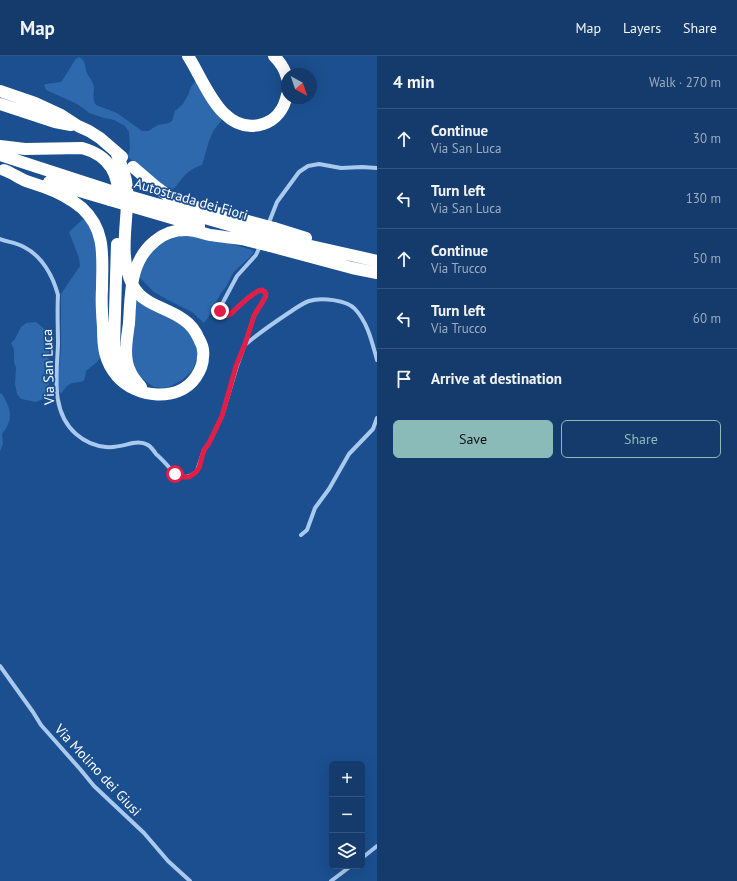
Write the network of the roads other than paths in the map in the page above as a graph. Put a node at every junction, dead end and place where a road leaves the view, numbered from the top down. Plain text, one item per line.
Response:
1 (188, 56) edge
2 (274, 56) edge
3 (283, 68) edge
4 (0, 92) edge
5 (0, 104) edge
6 (285, 104) edge
7 (78, 126) junction
8 (0, 146) edge
9 (116, 152) junction
10 (0, 155) edge
11 (377, 168) edge
12 (2, 169) edge
13 (111, 195) junction
14 (272, 237) junction
15 (0, 239) edge
16 (241, 239) junction
17 (377, 261) edge
18 (377, 273) edge
19 (245, 344) junction
20 (377, 360) edge
21 (141, 388) junction
22 (152, 394) junction
23 (377, 418) edge
24 (302, 535) dead end
25 (0, 666) edge
26 (377, 846) edge
27 (365, 856) edge
28 (347, 869) edge
29 (190, 881) edge
30 (331, 881) edge

1 - 6 highway
2 - 3 highway
4 - 7 highway
5 - 7 highway
7 - 9 highway
8 - 21 highway
9 - 14 highway, bridge
9 - 22 highway
10 - 13 highway, Autostrada dei Fiori
11 - 19 street
12 - 13 highway, Autostrada dei Fiori
12 - 22 highway
13 - 14 highway, Autostrada dei Fiori, bridge
13 - 16 highway, Autostrada dei Fiori, bridge
14 - 16 highway, Autostrada dei Fiori, bridge
14 - 17 highway, Autostrada dei Fiori
14 - 18 highway, Autostrada dei Fiori
15 - 19 street, Via San Luca
16 - 21 highway, bridge
19 - 20 street
21 - 22 highway
23 - 24 street
25 - 29 street, Via Molino dei Giusi
26 - 27 street
28 - 30 street

